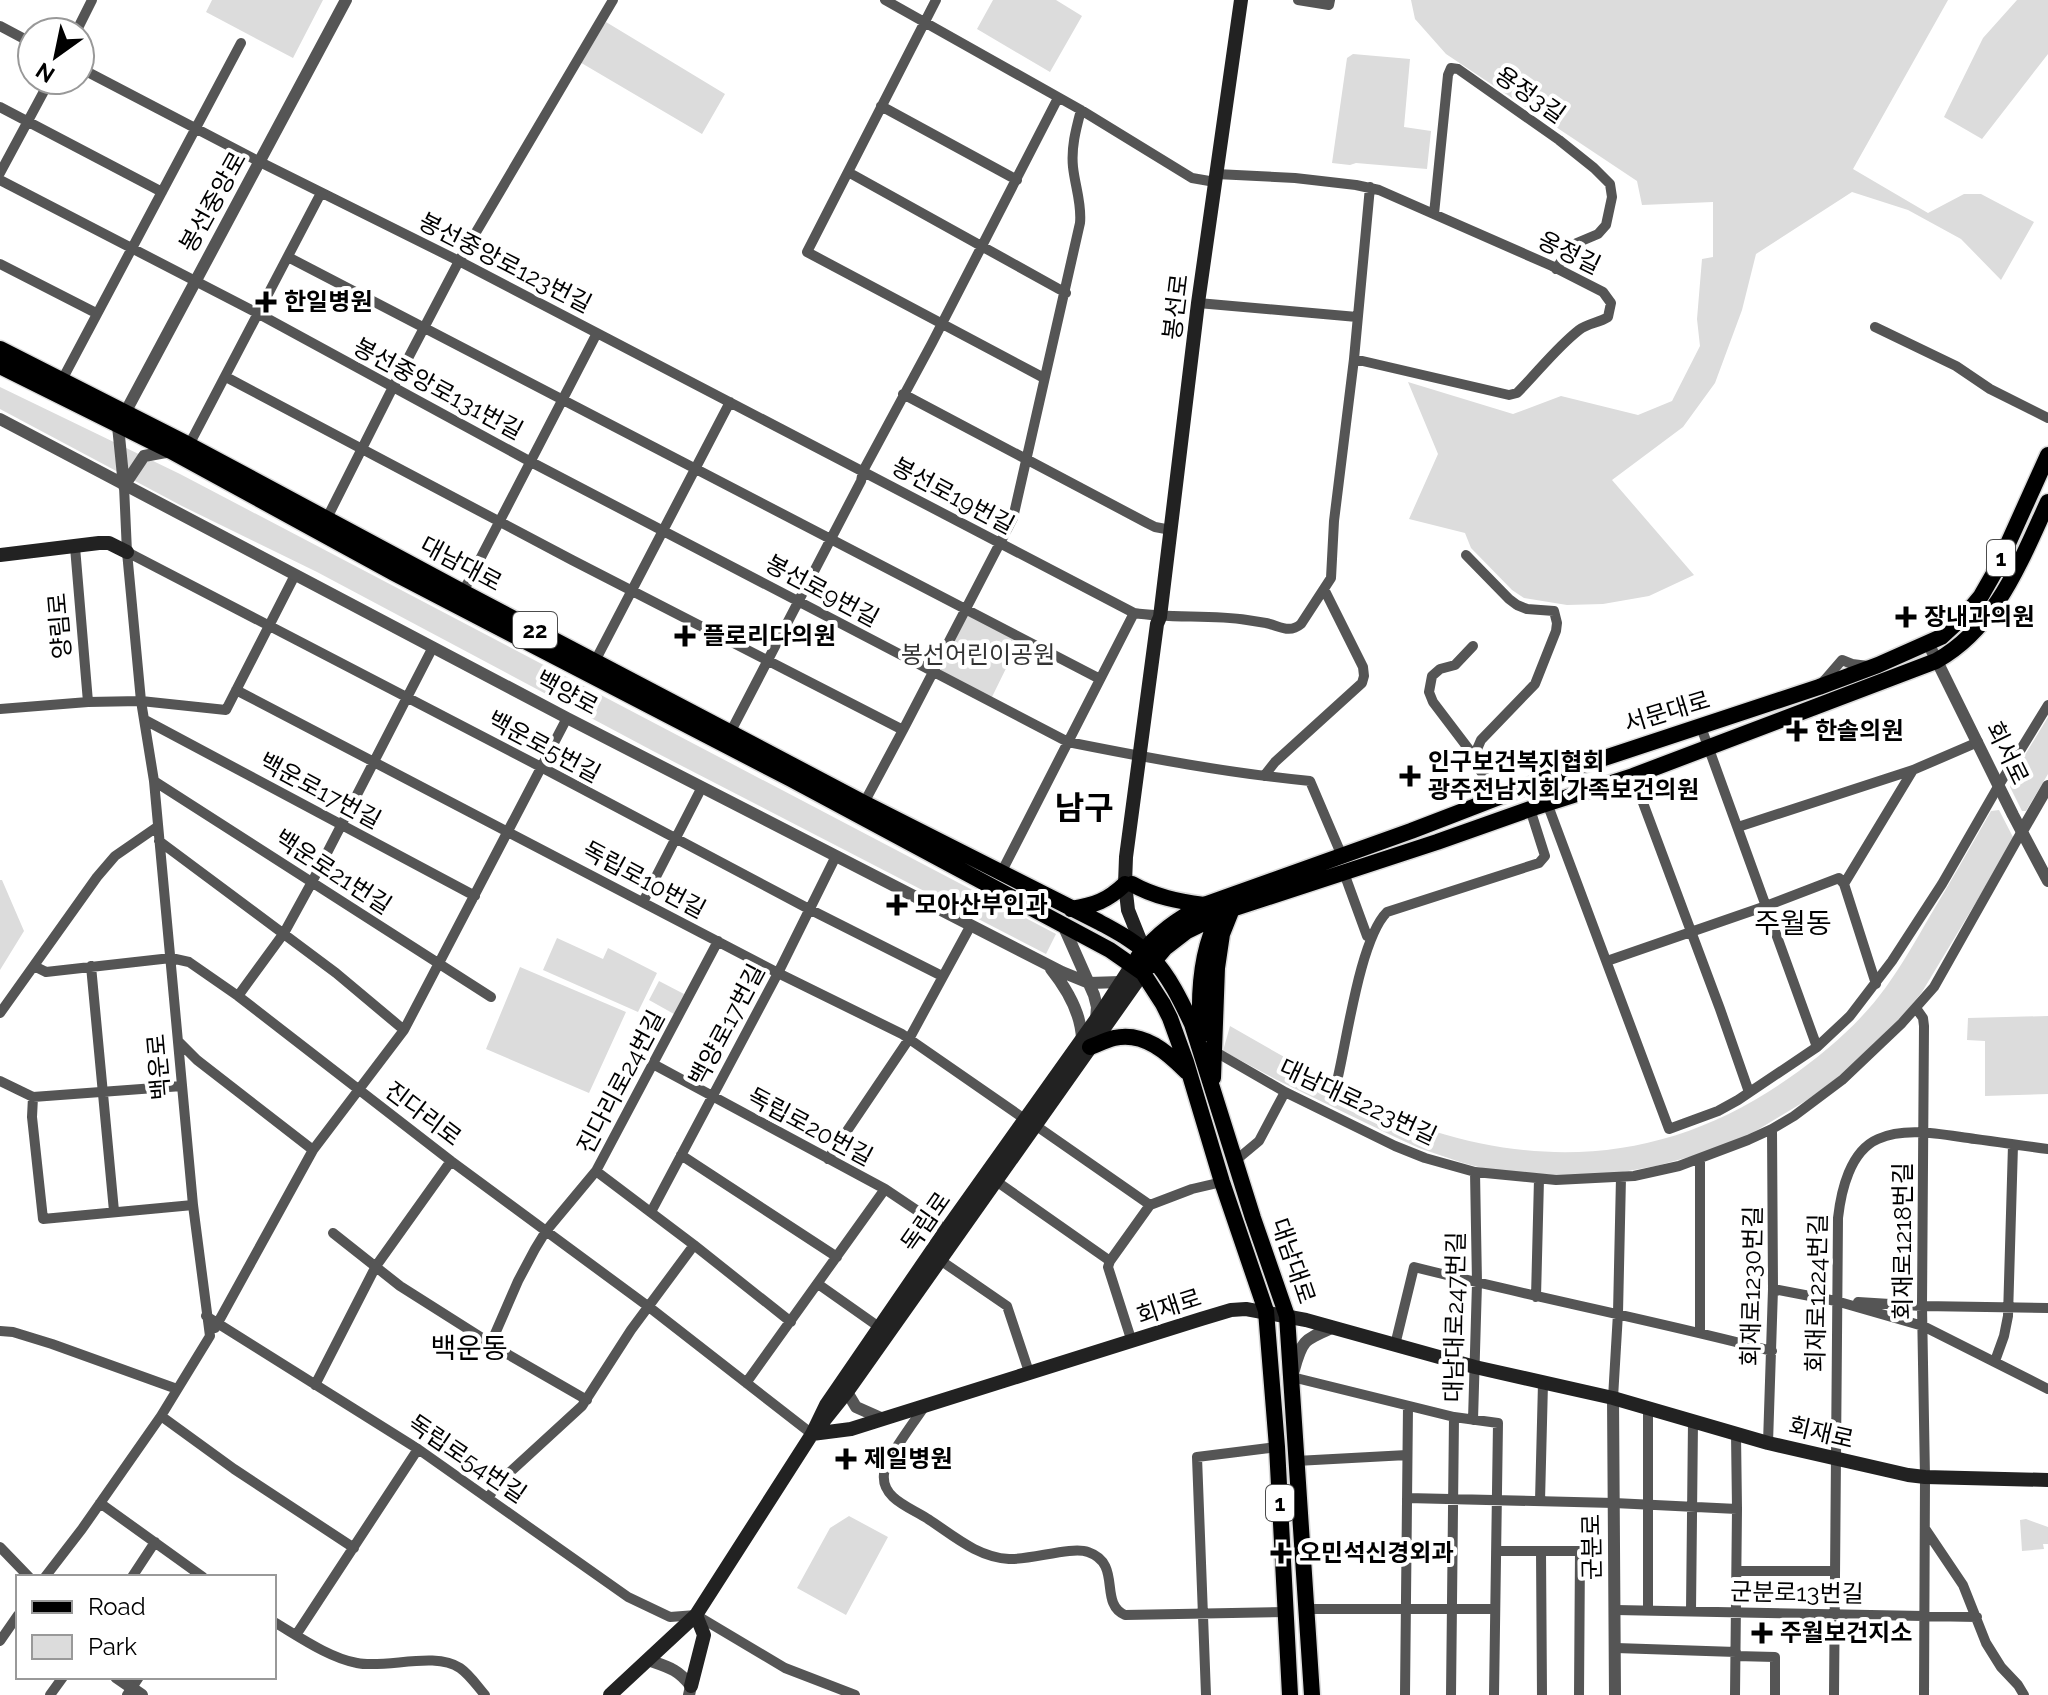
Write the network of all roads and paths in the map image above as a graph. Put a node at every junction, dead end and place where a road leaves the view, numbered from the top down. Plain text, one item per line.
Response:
1 (346, 0) edge
2 (613, 0) edge
3 (886, 0) edge
4 (936, 0) edge
5 (1241, 0) edge
6 (1298, 0) edge
7 (1330, 0) edge
8 (925, 23) junction
9 (241, 43) dead end
10 (96, 76) edge
11 (41, 96) edge
12 (1058, 98) junction
13 (881, 106) junction
14 (0, 107) edge
15 (1081, 110) junction
16 (27, 122) junction
17 (195, 128) junction
18 (260, 162) junction
19 (848, 172) junction
20 (0, 173) edge
21 (1216, 178) junction
22 (0, 180) edge
23 (1017, 180) junction
24 (1370, 187) junction
25 (162, 192) junction
26 (321, 193) junction
27 (1434, 214) junction
28 (982, 246) junction
29 (131, 248) junction
30 (288, 257) junction
31 (459, 261) junction
32 (0, 264) edge
33 (1556, 269) junction
34 (195, 281) junction
35 (1066, 293) junction
36 (1198, 303) junction
37 (96, 313) junction
38 (259, 314) junction
39 (1357, 317) junction
40 (942, 324) junction
41 (424, 326) junction
42 (1875, 327) dead end
43 (597, 333) junction
44 (0, 349) edge
45 (1354, 359) junction
46 (0, 366) edge
47 (226, 377) junction
48 (1044, 378) junction
49 (62, 380) junction
50 (393, 387) junction
51 (903, 394) junction
52 (563, 400) junction
53 (730, 402) junction
54 (2048, 418) edge
55 (0, 419) edge
56 (121, 419) junction
57 (189, 445) junction
58 (361, 450) junction
59 (171, 451) junction
60 (2048, 455) edge
61 (1025, 459) junction
62 (531, 462) junction
63 (695, 469) junction
64 (863, 471) junction
65 (124, 486) junction
66 (2042, 486) edge
67 (2048, 502) edge
68 (499, 522) junction
69 (323, 526) junction
70 (1171, 530) junction
71 (663, 531) junction
72 (831, 539) junction
73 (1000, 544) junction
74 (75, 547) junction
75 (127, 552) junction
76 (0, 555) edge
77 (1466, 555) dead end
78 (295, 575) junction
79 (1324, 589) junction
80 (632, 590) junction
81 (463, 592) junction
82 (798, 602) junction
83 (966, 610) junction
84 (1134, 613) junction
85 (1160, 618) junction
86 (269, 625) junction
87 (1928, 643) junction
88 (1473, 646) dead end
89 (433, 647) junction
90 (768, 660) junction
91 (1936, 661) junction
92 (592, 667) junction
93 (933, 672) junction
94 (1100, 679) junction
95 (236, 690) junction
96 (407, 698) junction
97 (141, 701) junction
98 (88, 702) junction
99 (2048, 705) edge
100 (0, 709) edge
101 (567, 718) junction
102 (145, 720) junction
103 (1701, 727) junction
104 (903, 730) junction
105 (730, 733) junction
106 (1068, 742) junction
107 (1978, 742) junction
108 (1708, 748) junction
109 (1474, 756) junction
110 (1143, 757) junction
111 (374, 762) junction
112 (541, 767) junction
113 (1913, 770) junction
114 (1264, 776) junction
115 (1633, 776) junction
116 (154, 781) junction
117 (1999, 785) junction
118 (2048, 786) edge
119 (702, 787) junction
120 (1499, 797) junction
121 (864, 803) junction
122 (1547, 803) junction
123 (1530, 809) junction
124 (342, 825) junction
125 (157, 827) junction
126 (1738, 827) junction
127 (2022, 831) junction
128 (508, 832) junction
129 (675, 839) junction
130 (159, 841) junction
131 (836, 856) junction
132 (1343, 865) junction
133 (1001, 873) junction
134 (2048, 881) edge
135 (312, 882) junction
136 (1128, 884) junction
137 (1844, 884) junction
138 (475, 896) junction
139 (643, 902) junction
140 (1204, 905) junction
141 (1766, 906) junction
142 (809, 909) junction
143 (1225, 913) junction
144 (971, 925) junction
145 (1067, 925) junction
146 (1691, 932) junction
147 (284, 933) junction
148 (1371, 938) junction
149 (718, 941) junction
150 (171, 958) junction
151 (1145, 959) junction
152 (1607, 961) junction
153 (440, 963) junction
154 (34, 966) junction
155 (91, 966) junction
156 (1050, 966) junction
157 (778, 973) junction
158 (942, 976) junction
159 (1121, 982) junction
160 (1089, 983) junction
161 (1876, 984) junction
162 (238, 996) junction
163 (491, 997) dead end
164 (1916, 1008) junction
165 (0, 1013) edge
166 (1096, 1020) junction
167 (404, 1030) junction
168 (909, 1039) junction
169 (179, 1042) junction
170 (1086, 1043) junction
171 (1817, 1047) junction
172 (1208, 1056) junction
173 (653, 1064) junction
174 (1190, 1076) junction
175 (0, 1081) edge
176 (1337, 1081) dead end
177 (182, 1086) junction
178 (103, 1091) junction
179 (359, 1091) junction
180 (1285, 1092) junction
181 (1749, 1092) junction
182 (33, 1097) junction
183 (712, 1097) junction
184 (1030, 1122) junction
185 (1772, 1129) junction
186 (1923, 1132) junction
187 (2013, 1145) junction
188 (2048, 1149) edge
189 (313, 1150) junction
190 (681, 1155) junction
191 (828, 1159) junction
192 (1700, 1159) junction
193 (451, 1161) junction
194 (1235, 1161) junction
195 (596, 1171) junction
196 (1475, 1172) junction
197 (1621, 1177) junction
198 (1539, 1179) junction
199 (996, 1181) junction
200 (1222, 1182) junction
201 (885, 1189) junction
202 (193, 1205) junction
203 (1150, 1205) junction
204 (114, 1211) junction
205 (651, 1212) junction
206 (946, 1230) junction
207 (546, 1231) junction
208 (333, 1233) dead end
209 (694, 1245) junction
210 (837, 1257) junction
211 (940, 1260) junction
212 (1110, 1261) junction
213 (376, 1266) junction
214 (1477, 1283) junction
215 (818, 1284) junction
216 (1773, 1289) junction
217 (1536, 1297) junction
218 (1836, 1301) junction
219 (1922, 1306) junction
220 (649, 1307) junction
221 (2008, 1308) junction
222 (2048, 1308) edge
223 (1266, 1311) junction
224 (1618, 1313) junction
225 (206, 1316) junction
226 (1287, 1316) junction
227 (791, 1322) junction
228 (217, 1323) junction
229 (1923, 1326) junction
230 (879, 1327) junction
231 (1332, 1328) junction
232 (0, 1331) edge
233 (1700, 1332) junction
234 (210, 1336) junction
235 (1132, 1342) junction
236 (491, 1343) junction
237 (1395, 1345) junction
238 (1772, 1351) junction
239 (1995, 1361) junction
240 (1475, 1367) junction
241 (1029, 1372) junction
242 (1292, 1377) junction
243 (746, 1383) junction
244 (1543, 1383) junction
245 (315, 1385) junction
246 (177, 1389) junction
247 (2048, 1389) edge
248 (847, 1392) junction
249 (1613, 1398) junction
250 (587, 1400) junction
251 (925, 1406) junction
252 (1408, 1406) junction
253 (1648, 1407) junction
254 (161, 1416) junction
255 (1454, 1417) junction
256 (883, 1419) junction
257 (1473, 1420) junction
258 (1693, 1421) junction
259 (812, 1434) junction
260 (1736, 1434) junction
261 (1768, 1443) junction
262 (1277, 1447) junction
263 (418, 1449) junction
264 (1407, 1455) junction
265 (1834, 1459) junction
266 (1296, 1461) junction
267 (1925, 1477) junction
268 (2048, 1480) edge
269 (489, 1497) junction
270 (1407, 1498) junction
271 (1454, 1499) junction
272 (1497, 1500) junction
273 (1540, 1501) junction
274 (100, 1503) junction
275 (1614, 1503) junction
276 (1649, 1505) junction
277 (1692, 1507) junction
278 (1737, 1509) junction
279 (1925, 1529) junction
280 (155, 1542) junction
281 (0, 1547) edge
282 (354, 1548) junction
283 (1496, 1551) junction
284 (1541, 1551) junction
285 (1737, 1571) junction
286 (1833, 1571) junction
287 (27, 1575) edge
288 (46, 1575) edge
289 (133, 1575) edge
290 (200, 1575) edge
291 (1305, 1609) junction
292 (1406, 1609) junction
293 (1452, 1609) junction
294 (1495, 1609) junction
295 (1616, 1610) junction
296 (1648, 1611) junction
297 (1691, 1611) junction
298 (1286, 1612) junction
299 (1736, 1612) junction
300 (1203, 1614) junction
301 (1834, 1614) junction
302 (696, 1615) junction
303 (1925, 1616) junction
304 (1977, 1617) junction
305 (16, 1618) edge
306 (276, 1623) edge
307 (296, 1635) junction
308 (0, 1641) edge
309 (1616, 1648) junction
310 (1736, 1654) junction
311 (648, 1660) junction
312 (690, 1691) edge
313 (485, 1695) edge
314 (610, 1695) edge
315 (855, 1695) edge
316 (1206, 1695) edge
317 (1290, 1695) edge
318 (1312, 1695) edge
319 (1405, 1695) edge
320 (1451, 1695) edge
321 (1494, 1695) edge
322 (1542, 1695) edge
323 (1579, 1695) edge
324 (1615, 1695) edge
325 (1735, 1695) edge
326 (1775, 1695) edge
327 (1834, 1695) edge
328 (1924, 1695) edge
329 (2024, 1695) edge

1 - 18 street, 봉선중앙로
2 - 31 street
3 - 8 street, 옹정길
4 - 8 street
5 - 21 main road, 봉선로
6 - 7 street
8 - 12 street, 옹정길
8 - 13 street
9 - 17 street
10 - 17 street, 봉선중앙로123번길
11 - 16 street
12 - 15 street, 옹정길
12 - 23 street
13 - 19 street
13 - 23 street
14 - 16 street
15 - 21 street, 옹정길
15 - 35 street
16 - 20 street
16 - 25 street
17 - 18 street, 봉선중앙로123번길
17 - 25 street
18 - 26 street, 봉선중앙로123번길
18 - 34 street, 봉선중앙로
19 - 28 street
19 - 40 street
21 - 24 street, 옹정길
21 - 36 main road, 봉선로
22 - 29 street, 봉선중앙로131번길
23 - 28 street
24 - 27 street, 옹정길
24 - 39 street
25 - 29 street
26 - 30 street
26 - 31 street, 봉선중앙로123번길
27 - 33 street, 옹정길
27 - 33 street, 용정3길
28 - 35 street
28 - 40 street
29 - 34 street, 봉선중앙로131번길
29 - 37 street
30 - 38 street
30 - 41 street
31 - 41 street
31 - 43 street, 봉선중앙로123번길
32 - 37 street
33 - 45 street, 옹정길
34 - 38 street, 봉선중앙로131번길
34 - 56 street, 봉선중앙로
35 - 48 street
36 - 39 street
36 - 70 main road, 봉선로
37 - 49 street
38 - 47 street
38 - 50 street, 봉선중앙로131번길
39 - 45 street
40 - 48 street
40 - 51 street
41 - 50 street
41 - 52 street
42 - 54 street
43 - 52 street
43 - 53 street, 봉선중앙로123번길
44 - 49 main road, 대남대로 / 22
45 - 79 street
46 - 56 main road, 대남대로 / 22
47 - 57 street
47 - 58 street
48 - 61 street
49 - 56 main road, 대남대로 / 22
50 - 58 street
50 - 62 street, 봉선중앙로131번길
51 - 61 street
51 - 64 street
52 - 62 street
52 - 63 street
53 - 63 street
53 - 64 street, 봉선로19번길
55 - 65 street, 백양로
56 - 57 main road, 대남대로 / 22
56 - 59 main road, 대남대로 / 22
56 - 65 street, 백운로
57 - 69 main road, 대남대로 / 22
58 - 68 street
58 - 69 street
59 - 65 street
59 - 69 main road, 대남대로 / 22
60 - 66 main road, 서문대로 / 1
61 - 70 street
61 - 73 street
62 - 68 street
62 - 71 street, 봉선중앙로131번길
63 - 71 street
63 - 72 street
64 - 72 street
64 - 73 street, 봉선로19번길
65 - 75 street, 백운로
65 - 78 street, 백양로
66 - 87 main road, 서문대로 / 1
67 - 91 main road, 서문대로 / 1
68 - 80 street
68 - 81 street
69 - 81 main road, 대남대로 / 22
69 - 92 main road, 대남대로 / 22
70 - 85 main road, 봉선로
71 - 80 street
71 - 82 street, 봉선로9번길
72 - 82 street
72 - 83 street
73 - 83 street
73 - 84 street, 봉선로19번길
74 - 75 main road
74 - 76 main road
74 - 98 street, 양림로
75 - 86 street, 백운로5번길
75 - 97 street, 백운로
77 - 109 street
78 - 86 street
78 - 89 street, 백양로
79 - 85 street, 봉선로19번길
79 - 114 street
80 - 90 street
80 - 92 street
81 - 92 main road, 대남대로 / 22
82 - 90 street
82 - 93 street, 봉선로9번길
83 - 93 street
83 - 94 street
84 - 85 street, 봉선로19번길
84 - 94 street
85 - 110 main road, 봉선로
86 - 95 street
86 - 96 street, 백운로5번길
87 - 91 street, 회서로
87 - 103 main road, 서문대로 / 1
88 - 109 street
89 - 96 street
89 - 101 street, 백양로
90 - 104 street
90 - 105 street
91 - 107 street, 회서로
91 - 108 main road, 서문대로 / 1
92 - 105 main road, 대남대로 / 22
92 - 145 main road, 대남대로 / 22
93 - 104 street
93 - 106 street, 봉선로9번길
94 - 106 street
95 - 97 street
95 - 111 street, 독립로10번길
96 - 111 street
96 - 112 street, 백운로5번길
97 - 98 street
97 - 102 street, 백운로
98 - 100 street
99 - 117 street
101 - 112 street
101 - 119 street, 백양로
102 - 116 street, 백운로
102 - 124 street, 백운로17번길
103 - 108 street
103 - 120 main road, 서문대로 / 1
104 - 121 street
105 - 121 main road, 대남대로 / 22
106 - 110 street, 봉선로9번길
106 - 133 street
107 - 113 street
107 - 117 street, 회서로
108 - 115 main road, 서문대로 / 1
108 - 126 street
109 - 120 street
110 - 114 street, 봉선로9번길
110 - 136 main road, 봉선로
111 - 124 street
111 - 128 street, 독립로10번길
112 - 128 street
112 - 129 street, 백운로5번길
113 - 126 street
113 - 137 street
114 - 132 street, 봉선로9번길
115 - 122 main road, 서문대로 / 1
115 - 146 street
116 - 125 street, 백운로
116 - 135 street, 백운로21번길
117 - 127 street, 회서로
117 - 161 street
118 - 127 street
119 - 129 street
119 - 131 street, 백양로
120 - 132 main road, 서문대로 / 1
121 - 133 main road, 대남대로 / 22
122 - 123 main road, 서문대로 / 1
122 - 152 street
123 - 132 main road, 서문대로 / 1
123 - 148 street
124 - 135 street
124 - 138 street, 백운로17번길
125 - 130 street, 백운로
125 - 154 street
126 - 141 street
127 - 134 street, 회서로
127 - 164 street, 대남대로223번길
128 - 138 street
128 - 139 street, 독립로10번길
129 - 139 street
129 - 142 street, 백운로5번길
130 - 147 street
130 - 150 street, 백운로
131 - 142 street, 백양로17번길
131 - 144 street, 백양로
132 - 140 main road, 서문대로 / 1
132 - 143 main road, 서문대로 / 1
132 - 148 street
133 - 145 main road, 대남대로 / 22
135 - 147 street
135 - 153 street, 백운로21번길
136 - 140 main road
136 - 145 main road
136 - 151 main road, 봉선로
137 - 141 street
137 - 161 street
138 - 153 street
139 - 149 street, 독립로10번길
140 - 151 main road, 서문대로 / 1
141 - 146 street
141 - 171 street
142 - 157 street, 백양로17번길
142 - 158 street, 백운로5번길
143 - 151 main road, 서문대로 / 1
143 - 172 main road
144 - 156 street, 백양로
144 - 158 street
145 - 151 main road, 대남대로
145 - 156 street
145 - 160 street
146 - 152 street
146 - 181 street
147 - 162 street
147 - 167 street
148 - 176 street
149 - 157 street, 독립로10번길
149 - 173 street, 진다리로24번길
150 - 155 street
150 - 162 street, 진다리로
150 - 169 street, 백운로
151 - 159 main road, 독립로
151 - 170 main road, 독립로
151 - 172 main road, 대남대로
151 - 174 main road, 대남대로 / 1
152 - 181 street
153 - 163 street, 백운로21번길
153 - 167 street
154 - 155 street
154 - 165 street
155 - 178 street
156 - 160 street, 백양로
156 - 170 street
157 - 168 street, 독립로10번길
157 - 183 street, 백양로17번길
158 - 168 street
159 - 160 street, 백양로
159 - 166 main road, 독립로
160 - 166 street
161 - 171 street
162 - 179 street, 진다리로
164 - 185 street, 대남대로223번길
164 - 186 street, 회재로1218번길
166 - 170 main road, 독립로
167 - 179 street
168 - 184 street, 독립로10번길
168 - 191 street
169 - 177 street, 백운로
169 - 189 street
170 - 174 main road
170 - 184 main road, 독립로
171 - 181 street
172 - 180 street, 대남대로223번길
172 - 194 main road, 대남대로 / 1
173 - 183 street, 독립로20번길
173 - 195 street, 진다리로24번길
174 - 200 main road, 대남대로 / 1
175 - 182 street
177 - 178 street
177 - 202 street, 백운로
178 - 182 street
178 - 204 street
179 - 189 street
179 - 193 street, 진다리로
180 - 194 street
180 - 196 street, 대남대로223번길
182 - 204 street
183 - 190 street, 백양로17번길
183 - 191 street, 독립로20번길
184 - 199 main road, 독립로
184 - 203 street
184 - 206 main road, 독립로
185 - 192 street, 대남대로223번길
185 - 216 street, 회재로1230번길
186 - 187 street, 회재로1224번길
186 - 218 street, 회재로1224번길
186 - 219 street, 회재로1218번길
187 - 188 street, 회재로1224번길
187 - 221 street
189 - 228 street
190 - 205 street, 백양로17번길
190 - 210 street
191 - 201 street, 독립로20번길
192 - 197 street, 대남대로223번길
192 - 233 street
193 - 207 street, 진다리로
193 - 213 street
194 - 226 main road, 대남대로 / 1
195 - 205 street
195 - 207 street, 진다리로24번길
196 - 198 street, 대남대로223번길
196 - 214 street, 대남대로247번길
197 - 198 street, 대남대로223번길
197 - 224 street
198 - 217 street
199 - 211 main road, 독립로
199 - 212 street
200 - 203 street
200 - 223 main road, 대남대로 / 1
201 - 206 street, 독립로20번길
201 - 210 street
202 - 204 street
202 - 225 street, 백운로
203 - 212 street
205 - 209 street
206 - 230 main road, 독립로
207 - 220 street, 진다리로
207 - 236 street, 진다리로24번길
208 - 213 street
209 - 220 street
209 - 227 street
210 - 215 street
211 - 241 street
211 - 248 main road, 독립로
212 - 235 street
213 - 236 street
213 - 245 street
214 - 217 street
214 - 237 street
214 - 240 street, 대남대로247번길
215 - 227 street
215 - 230 street
216 - 218 street
216 - 238 street, 회재로1230번길
217 - 224 street
218 - 219 street
218 - 229 street
218 - 265 street, 회재로1224번길
219 - 221 street
219 - 229 street, 회재로1218번길
220 - 243 street, 진다리로
220 - 250 street
221 - 222 street
221 - 239 street
223 - 226 main road, 회재로
223 - 235 main road, 회재로
223 - 262 main road, 대남대로 / 1
224 - 233 street
224 - 249 street
225 - 228 street, 독립로54번길
225 - 234 street, 백운로
226 - 231 main road, 회재로
226 - 242 main road, 대남대로 / 1
227 - 243 street
228 - 234 street
228 - 245 street, 독립로54번길
229 - 239 street
229 - 267 street, 회재로1218번길
230 - 259 main road, 독립로
231 - 237 main road, 회재로
231 - 242 street
232 - 246 street
233 - 238 street
234 - 246 street
235 - 241 main road, 회재로
236 - 250 street
237 - 240 main road, 회재로
238 - 261 street, 회재로1230번길
239 - 247 street
240 - 244 main road, 회재로
240 - 257 street, 대남대로247번길
241 - 251 main road, 회재로
242 - 252 street, 대남대로247번길
242 - 266 main road, 대남대로 / 1
243 - 259 street, 진다리로
244 - 249 main road, 회재로
244 - 273 street
245 - 263 street, 독립로54번길
246 - 254 street
248 - 256 street
248 - 259 main road, 독립로
249 - 253 main road, 회재로
249 - 275 street, 군분로
250 - 269 street
251 - 256 main road, 회재로
251 - 300 street
252 - 255 street, 대남대로247번길
252 - 264 street
253 - 258 main road, 회재로
253 - 276 street
254 - 274 street
254 - 282 street
255 - 257 street, 대남대로247번길
255 - 271 street
256 - 259 main road, 회재로
257 - 272 street
258 - 260 main road, 회재로
258 - 277 street
259 - 302 main road, 독립로
260 - 261 main road, 회재로
260 - 278 street
261 - 265 main road, 회재로
262 - 298 main road, 대남대로 / 1
262 - 300 street
263 - 269 street, 독립로54번길
263 - 282 street
264 - 266 street
264 - 270 street
265 - 267 main road, 회재로
265 - 286 street, 회재로1224번길
266 - 291 main road, 대남대로 / 1
267 - 268 main road, 회재로
267 - 279 street, 회재로1218번길
269 - 302 street, 독립로54번길
270 - 271 street
270 - 292 street
271 - 272 street
271 - 293 street
272 - 273 street
272 - 283 street
273 - 275 street
274 - 280 street
274 - 288 street
275 - 276 street
275 - 295 street, 군분로
276 - 277 street
276 - 296 street
277 - 278 street
277 - 297 street
278 - 285 street
279 - 303 street, 회재로1218번길
279 - 304 street
280 - 289 street
280 - 290 street
281 - 287 street
282 - 307 street
283 - 284 street
283 - 294 street
284 - 322 street
284 - 323 street
285 - 286 street
285 - 299 street
286 - 301 street, 회재로1224번길
291 - 292 street
291 - 318 main road, 대남대로 / 1
292 - 293 street
292 - 319 street
293 - 294 street
293 - 320 street
294 - 321 street
295 - 296 street, 군분로13번길
295 - 309 street, 군분로
296 - 297 street, 군분로13번길
297 - 299 street, 군분로13번길
298 - 300 street
298 - 317 main road, 대남대로 / 1
299 - 301 street, 군분로13번길
299 - 310 street
300 - 316 street
301 - 303 street, 군분로13번길
301 - 327 street, 회재로1224번길
302 - 311 main road, 독립로
302 - 312 main road
302 - 315 street
303 - 304 street, 군분로13번길
303 - 328 street, 회재로1218번길
304 - 329 street
305 - 308 street
306 - 307 street
307 - 313 street
309 - 310 street
309 - 324 street, 군분로
310 - 325 street
310 - 326 street
311 - 312 street
311 - 314 main road, 독립로

